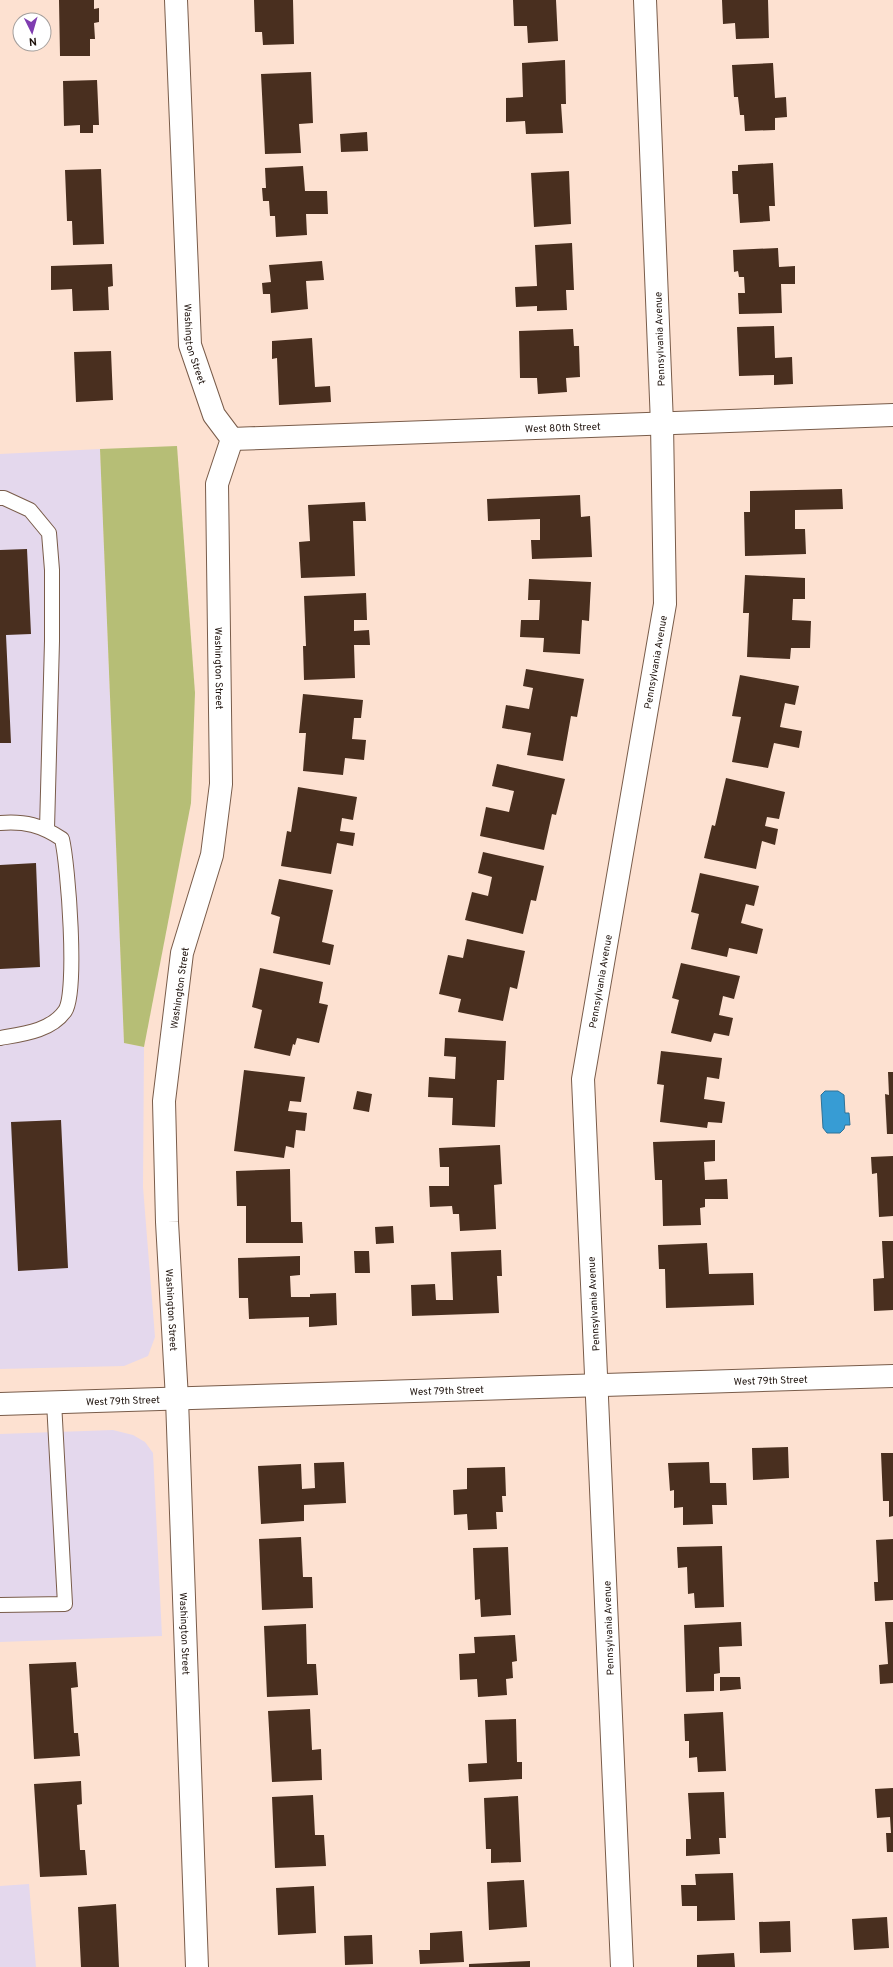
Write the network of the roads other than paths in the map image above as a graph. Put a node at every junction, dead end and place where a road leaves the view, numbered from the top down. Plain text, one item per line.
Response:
1 (176, 0) edge
2 (645, 0) edge
3 (893, 414) edge
4 (662, 424) junction
5 (232, 440) junction
6 (0, 498) edge
7 (0, 823) edge
8 (47, 829) junction
9 (0, 1038) edge
10 (893, 1376) edge
11 (597, 1386) junction
12 (177, 1399) junction
13 (54, 1402) junction
14 (0, 1404) edge
15 (0, 1605) edge
16 (198, 1967) edge
17 (622, 1967) edge

1 - 5 street, Washington Street
2 - 4 street, Pennsylvania Avenue
3 - 4 street, West 80th Street
4 - 5 street, West 80th Street
4 - 11 street, Pennsylvania Avenue
5 - 12 street, Washington Street
6 - 8 lane
7 - 8 lane
8 - 9 lane
10 - 11 street, West 79th Street
11 - 12 street, West 79th Street
11 - 17 street, Pennsylvania Avenue
12 - 13 street, West 79th Street
12 - 16 street, Washington Street
13 - 14 street, West 79th Street
13 - 15 lane

